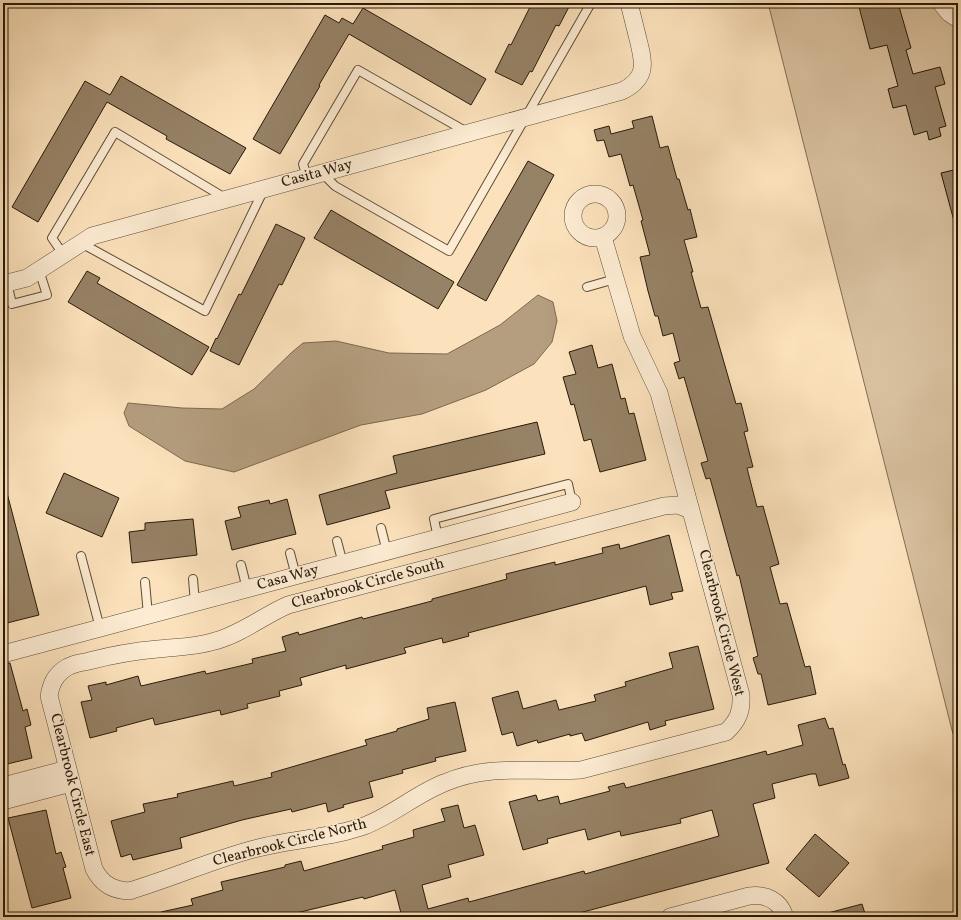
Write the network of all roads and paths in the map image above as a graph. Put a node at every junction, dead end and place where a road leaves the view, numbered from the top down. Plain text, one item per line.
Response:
1 (591, 3) edge
2 (629, 3) edge
3 (941, 3) edge
4 (958, 19) edge
5 (525, 117) junction
6 (468, 133) junction
7 (314, 175) junction
8 (265, 188) junction
9 (226, 199) junction
10 (603, 237) dead end
11 (81, 243) junction
12 (63, 254) junction
13 (39, 270) junction
14 (615, 279) junction
15 (5, 283) edge
16 (587, 287) dead end
17 (572, 502) dead end
18 (691, 510) junction
19 (381, 528) dead end
20 (337, 541) dead end
21 (387, 552) junction
22 (290, 553) dead end
23 (81, 556) dead end
24 (342, 564) junction
25 (241, 565) dead end
26 (296, 576) junction
27 (193, 579) dead end
28 (145, 582) dead end
29 (247, 589) junction
30 (195, 603) junction
31 (148, 615) junction
32 (100, 628) junction
33 (3, 654) edge
34 (54, 680) joint
35 (726, 732) joint
36 (69, 776) junction
37 (3, 786) edge
38 (3, 801) edge
39 (107, 885) joint
40 (670, 917) edge
41 (785, 917) edge

1 - 5 lane
2 - 5 street, Casita Way
3 - 4 street
5 - 6 street, Casita Way
5 - 7 lane
6 - 7 street, Casita Way
6 - 7 lane
7 - 8 street, Casita Way
8 - 9 street, Casita Way
8 - 11 lane
9 - 11 street, Casita Way
9 - 12 lane
10 - 14 street, Clearbrook Circle West
11 - 12 street, Casita Way
12 - 13 street, Casita Way
13 - 15 street, Casita Way
13 - 15 lane
14 - 16 lane
14 - 18 street, Clearbrook Circle West
17 - 21 street, Casa Way
18 - 34 street, Clearbrook Circle South
18 - 35 street, Clearbrook Circle West
19 - 21 lane
20 - 24 lane
21 - 24 street, Casa Way
22 - 26 lane
23 - 32 lane
24 - 26 street, Casa Way
25 - 29 lane
26 - 29 street, Casa Way
27 - 30 lane
28 - 31 lane
29 - 30 street, Casa Way
30 - 31 street, Casa Way
31 - 32 street, Casa Way
32 - 33 street, Casa Way
34 - 36 street, Clearbrook Circle East
35 - 39 street, Clearbrook Circle North
36 - 37 street
36 - 38 street
36 - 39 street, Clearbrook Circle East
40 - 41 street

